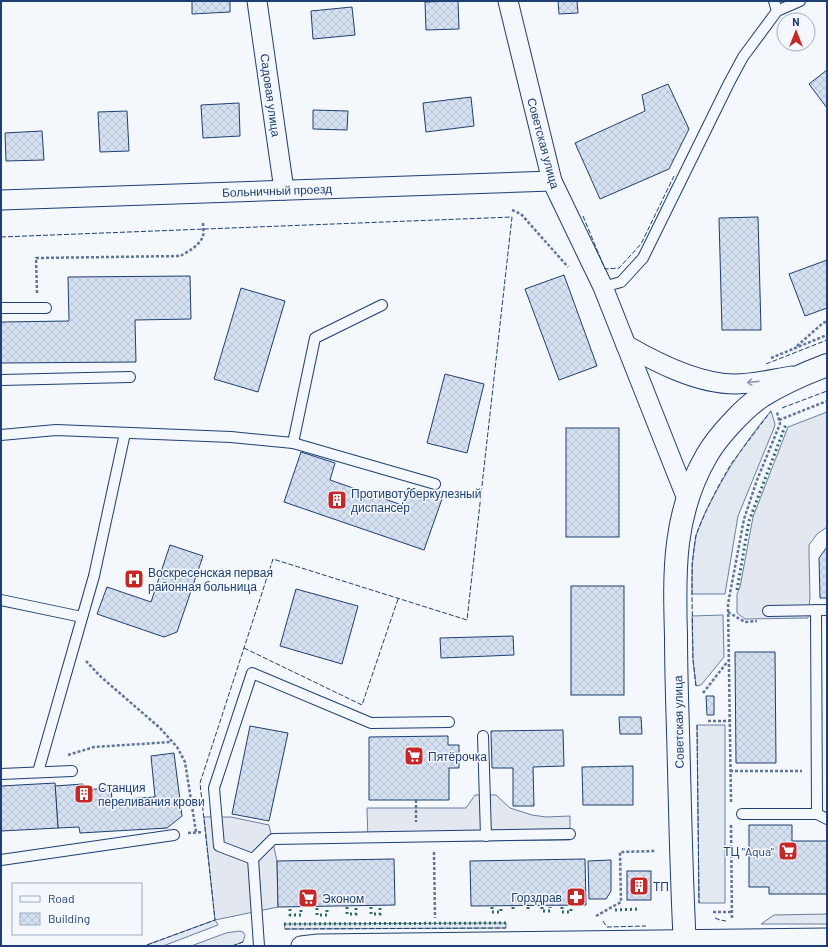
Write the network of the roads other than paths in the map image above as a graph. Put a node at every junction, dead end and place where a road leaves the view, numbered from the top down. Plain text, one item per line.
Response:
1 (257, 1) edge
2 (508, 1) edge
3 (800, 1) edge
4 (775, 6) edge
5 (552, 181) junction
6 (284, 190) junction
7 (1, 200) edge
8 (603, 287) junction
9 (382, 305) dead end
10 (1, 308) edge
11 (42, 308) road end
12 (626, 344) junction
13 (827, 365) edge
14 (805, 373) junction
15 (130, 377) dead end
16 (1, 380) edge
17 (125, 433) junction
18 (1, 435) edge
19 (293, 443) junction
20 (434, 484) dead end
21 (687, 499) junction
22 (1, 600) edge
23 (816, 610) junction
24 (827, 610) edge
25 (768, 611) dead end
26 (82, 617) junction
27 (449, 722) dead end
28 (483, 736) dead end
29 (72, 771) dead end
30 (38, 772) junction
31 (1, 774) edge
32 (742, 814) dead end
33 (817, 814) junction
34 (827, 819) edge
35 (570, 834) dead end
36 (174, 835) dead end
37 (486, 836) junction
38 (253, 859) junction
39 (1, 860) edge
40 (827, 938) edge
41 (605, 943) edge
42 (685, 943) edge
43 (415, 944) edge
44 (259, 946) edge
45 (301, 946) edge

1 - 6 street, Садовая улица
2 - 5 street, Советская улица
3 - 4 lane
4 - 8 lane
5 - 6 street, Больничный проезд
5 - 8 street, Советская улица
6 - 7 street, Больничный проезд
8 - 12 street, Советская улица
9 - 19 lane
10 - 11 lane
14 -> 12 street
12 - 21 street, Советская улица
13 - 14 main road, Советская улица
14 - 21 main road, Советская улица
15 - 16 lane
17 - 18 lane
17 - 19 lane
17 - 26 lane
19 - 20 lane
21 - 42 main road, Советская улица
22 - 26 lane
23 - 24 lane
23 - 25 lane
23 - 33 lane
26 - 30 lane
27 - 38 lane
28 - 37 lane
29 - 30 lane
30 - 31 lane
32 - 33 lane
33 - 34 lane
35 - 37 lane
36 - 39 lane
37 - 38 lane
38 - 44 lane
40 - 42 street
41 - 42 street
41 - 43 street
43 - 45 street

